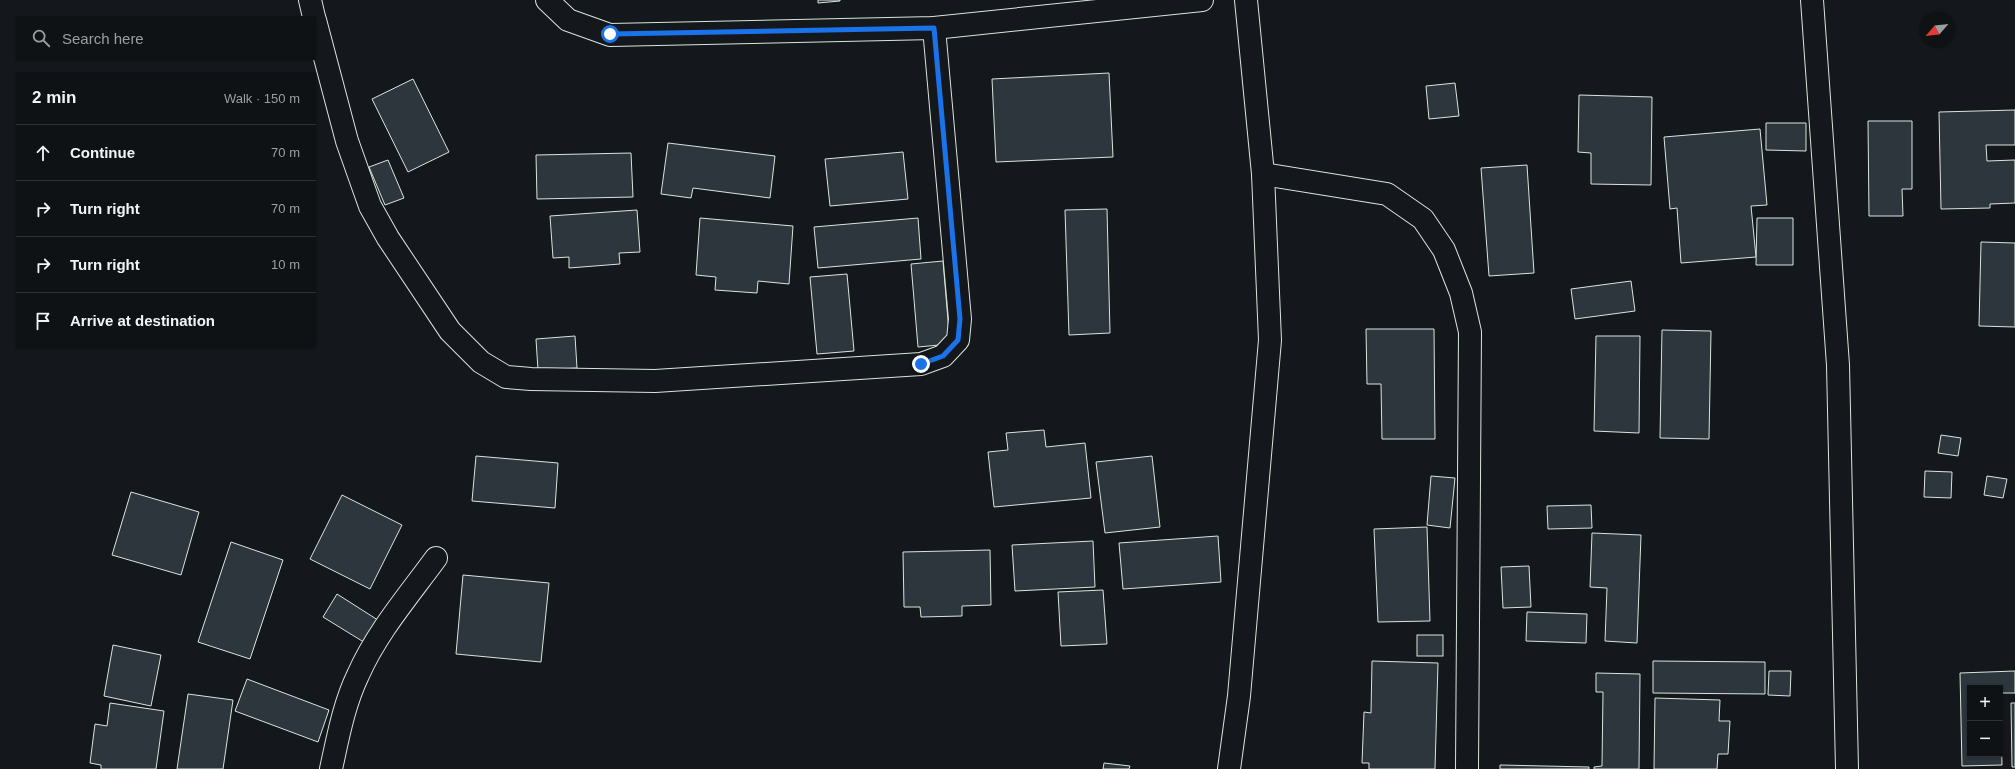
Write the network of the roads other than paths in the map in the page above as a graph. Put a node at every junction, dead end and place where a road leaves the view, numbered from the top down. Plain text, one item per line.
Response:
1 (310, 0) edge
2 (546, 0) edge
3 (1202, 0) edge
4 (1246, 0) edge
5 (1812, 0) edge
6 (314, 16) edge
7 (316, 24) edge
8 (934, 28) junction
9 (1263, 174) junction
10 (436, 558) dead end
11 (331, 769) edge
12 (1229, 769) edge
13 (1467, 769) edge
14 (1847, 769) edge

1 - 6 street
2 - 8 street
3 - 8 street
4 - 9 street
5 - 14 street
7 - 8 street
9 - 12 street
9 - 13 street
10 - 11 street

